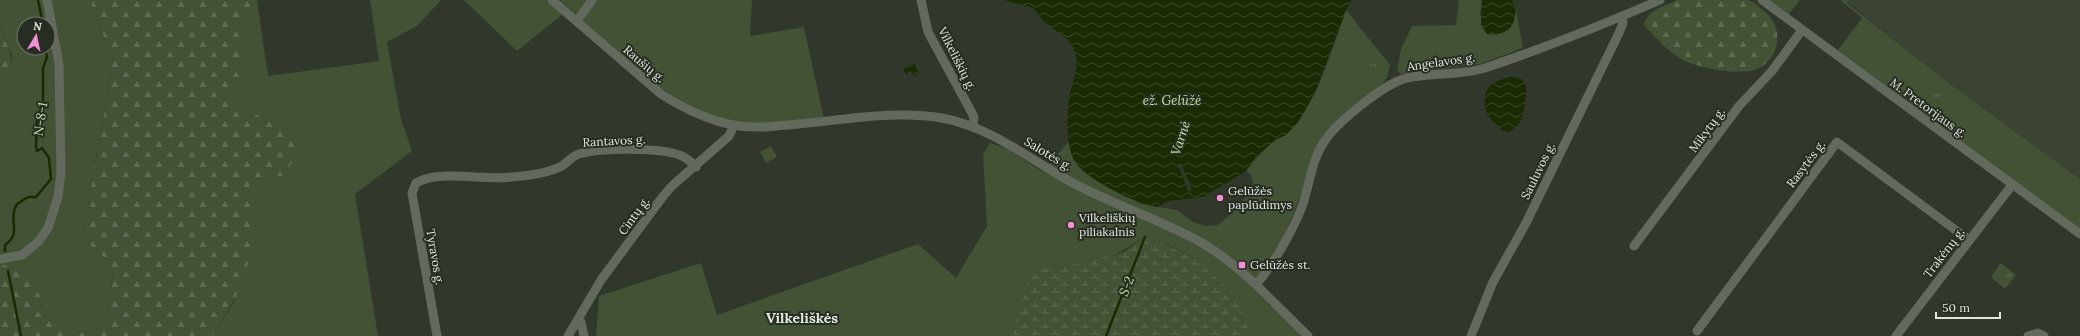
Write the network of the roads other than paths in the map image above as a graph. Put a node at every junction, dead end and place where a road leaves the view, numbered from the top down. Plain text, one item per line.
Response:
1 (47, 0) edge
2 (552, 0) edge
3 (592, 0) edge
4 (922, 0) edge
5 (1660, 0) edge
6 (1762, 0) edge
7 (1621, 17) junction
8 (577, 21) junction
9 (1802, 30) junction
10 (734, 125) junction
11 (973, 126) junction
12 (696, 167) junction
13 (416, 182) joint
14 (2012, 185) junction
15 (2080, 234) edge
16 (1969, 240) junction
17 (1634, 246) dead end
18 (0, 259) edge
19 (1256, 285) junction
20 (578, 320) junction
21 (1697, 331) dead end
22 (437, 336) edge
23 (568, 336) edge
24 (584, 336) edge
25 (1308, 336) edge
26 (1471, 336) edge
27 (1896, 336) edge
28 (2028, 336) edge
29 (2044, 336) edge

1 - 18 street
2 - 8 street, Raušių g.
3 - 8 street
4 - 11 street, Vilkeliškių g.
5 - 7 street, Angelavos g.
6 - 9 street, M. Pretorijaus g.
7 - 19 street, Angelavos g.
7 - 26 street, Sauluvos g.
8 - 10 street, Raušių g.
9 - 14 street, M. Pretorijaus g.
9 - 17 street, Mikytų g.
10 - 11 street, Salotės g.
10 - 12 street, Cintų g.
11 - 19 street, Salotės g.
12 - 13 street, Rantavos g.
12 - 20 street, Cintų g.
13 - 22 street, Tyravos g.
14 - 15 street, M. Pretorijaus g.
14 - 16 street, Trakėnų g.
16 - 21 street, Rasytės g.
16 - 27 street, Trakėnų g.
19 - 25 street, Salotės g.
20 - 23 street, Cintų g.
20 - 24 street
28 - 29 street

